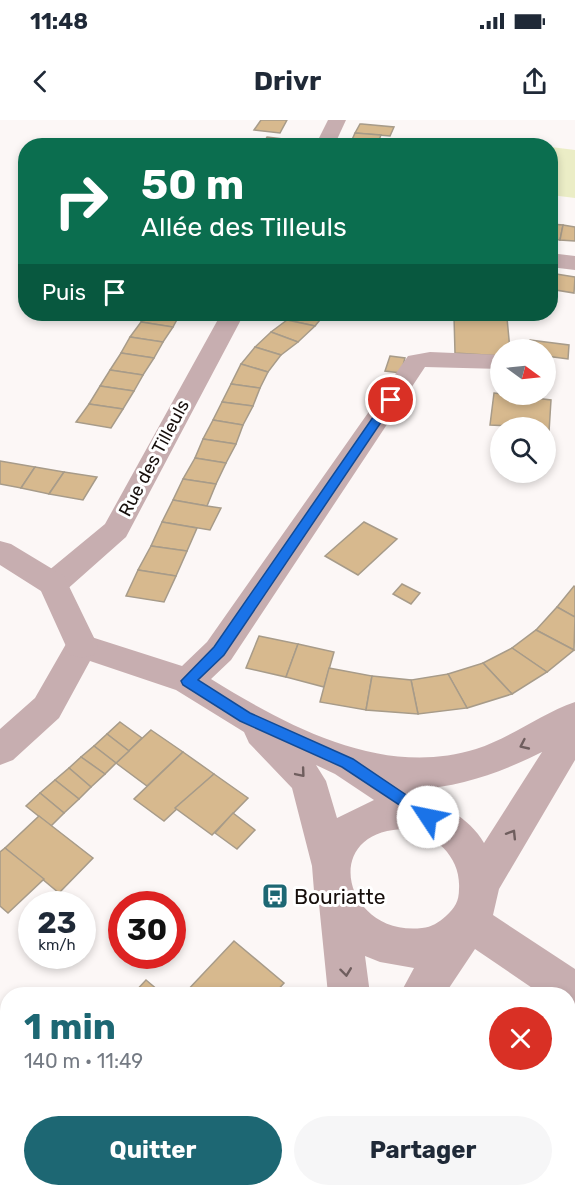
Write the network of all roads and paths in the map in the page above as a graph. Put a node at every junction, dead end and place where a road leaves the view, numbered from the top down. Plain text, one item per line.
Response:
1 (337, 120) edge
2 (328, 138) edge
3 (558, 261) edge
4 (575, 263) edge
5 (228, 321) edge
6 (490, 362) edge
7 (0, 551) edge
8 (53, 584) junction
9 (81, 646) junction
10 (188, 681) junction
11 (575, 716) edge
12 (245, 717) junction
13 (575, 729) edge
14 (0, 750) edge
15 (404, 784) junction
16 (428, 817) junction
17 (363, 821) junction
18 (331, 865) junction
19 (481, 883) junction
20 (338, 907) junction
21 (469, 922) junction
22 (348, 987) edge
23 (426, 987) edge
24 (566, 987) edge

1 - 2 street
3 - 4 street
5 - 8 street, Rue des Tilleuls
6 - 10 street
7 - 8 street
8 - 9 street
9 - 10 street
9 - 14 street
10 - 12 street
11 -> 15 street
12 - 15 street
12 -> 18 street
19 -> 13 street
15 - 16 street
15 - 17 street
16 - 17 street
16 - 19 street
17 - 18 street
18 - 20 street
19 - 21 street
20 - 21 street
20 -> 22 street
21 - 23 street
21 - 24 street

